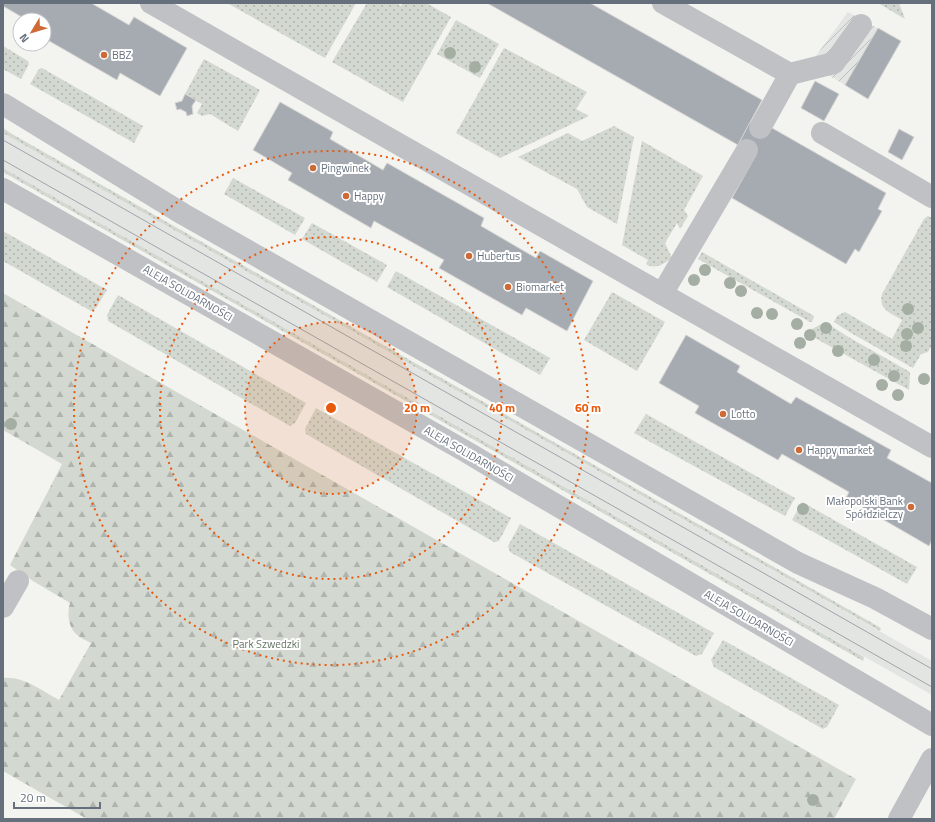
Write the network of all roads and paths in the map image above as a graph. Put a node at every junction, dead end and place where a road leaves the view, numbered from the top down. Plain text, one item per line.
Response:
1 (151, 3) edge
2 (663, 3) edge
3 (861, 25) dead end
4 (790, 74) junction
5 (3, 104) edge
6 (760, 128) dead end
7 (822, 133) dead end
8 (747, 150) dead end
9 (3, 189) edge
10 (932, 197) edge
11 (662, 294) junction
12 (932, 447) edge
13 (18, 581) dead end
14 (3, 607) edge
15 (932, 629) edge
16 (932, 725) edge
17 (932, 759) edge
18 (899, 819) edge

1 - 11 street
2 - 4 street
3 - 4 street
4 - 6 street
5 - 15 street
7 - 10 street
8 - 11 street
9 - 16 street, ALEJA SOLIDARNOŚCI
11 - 12 street
13 - 14 street
17 - 18 street

